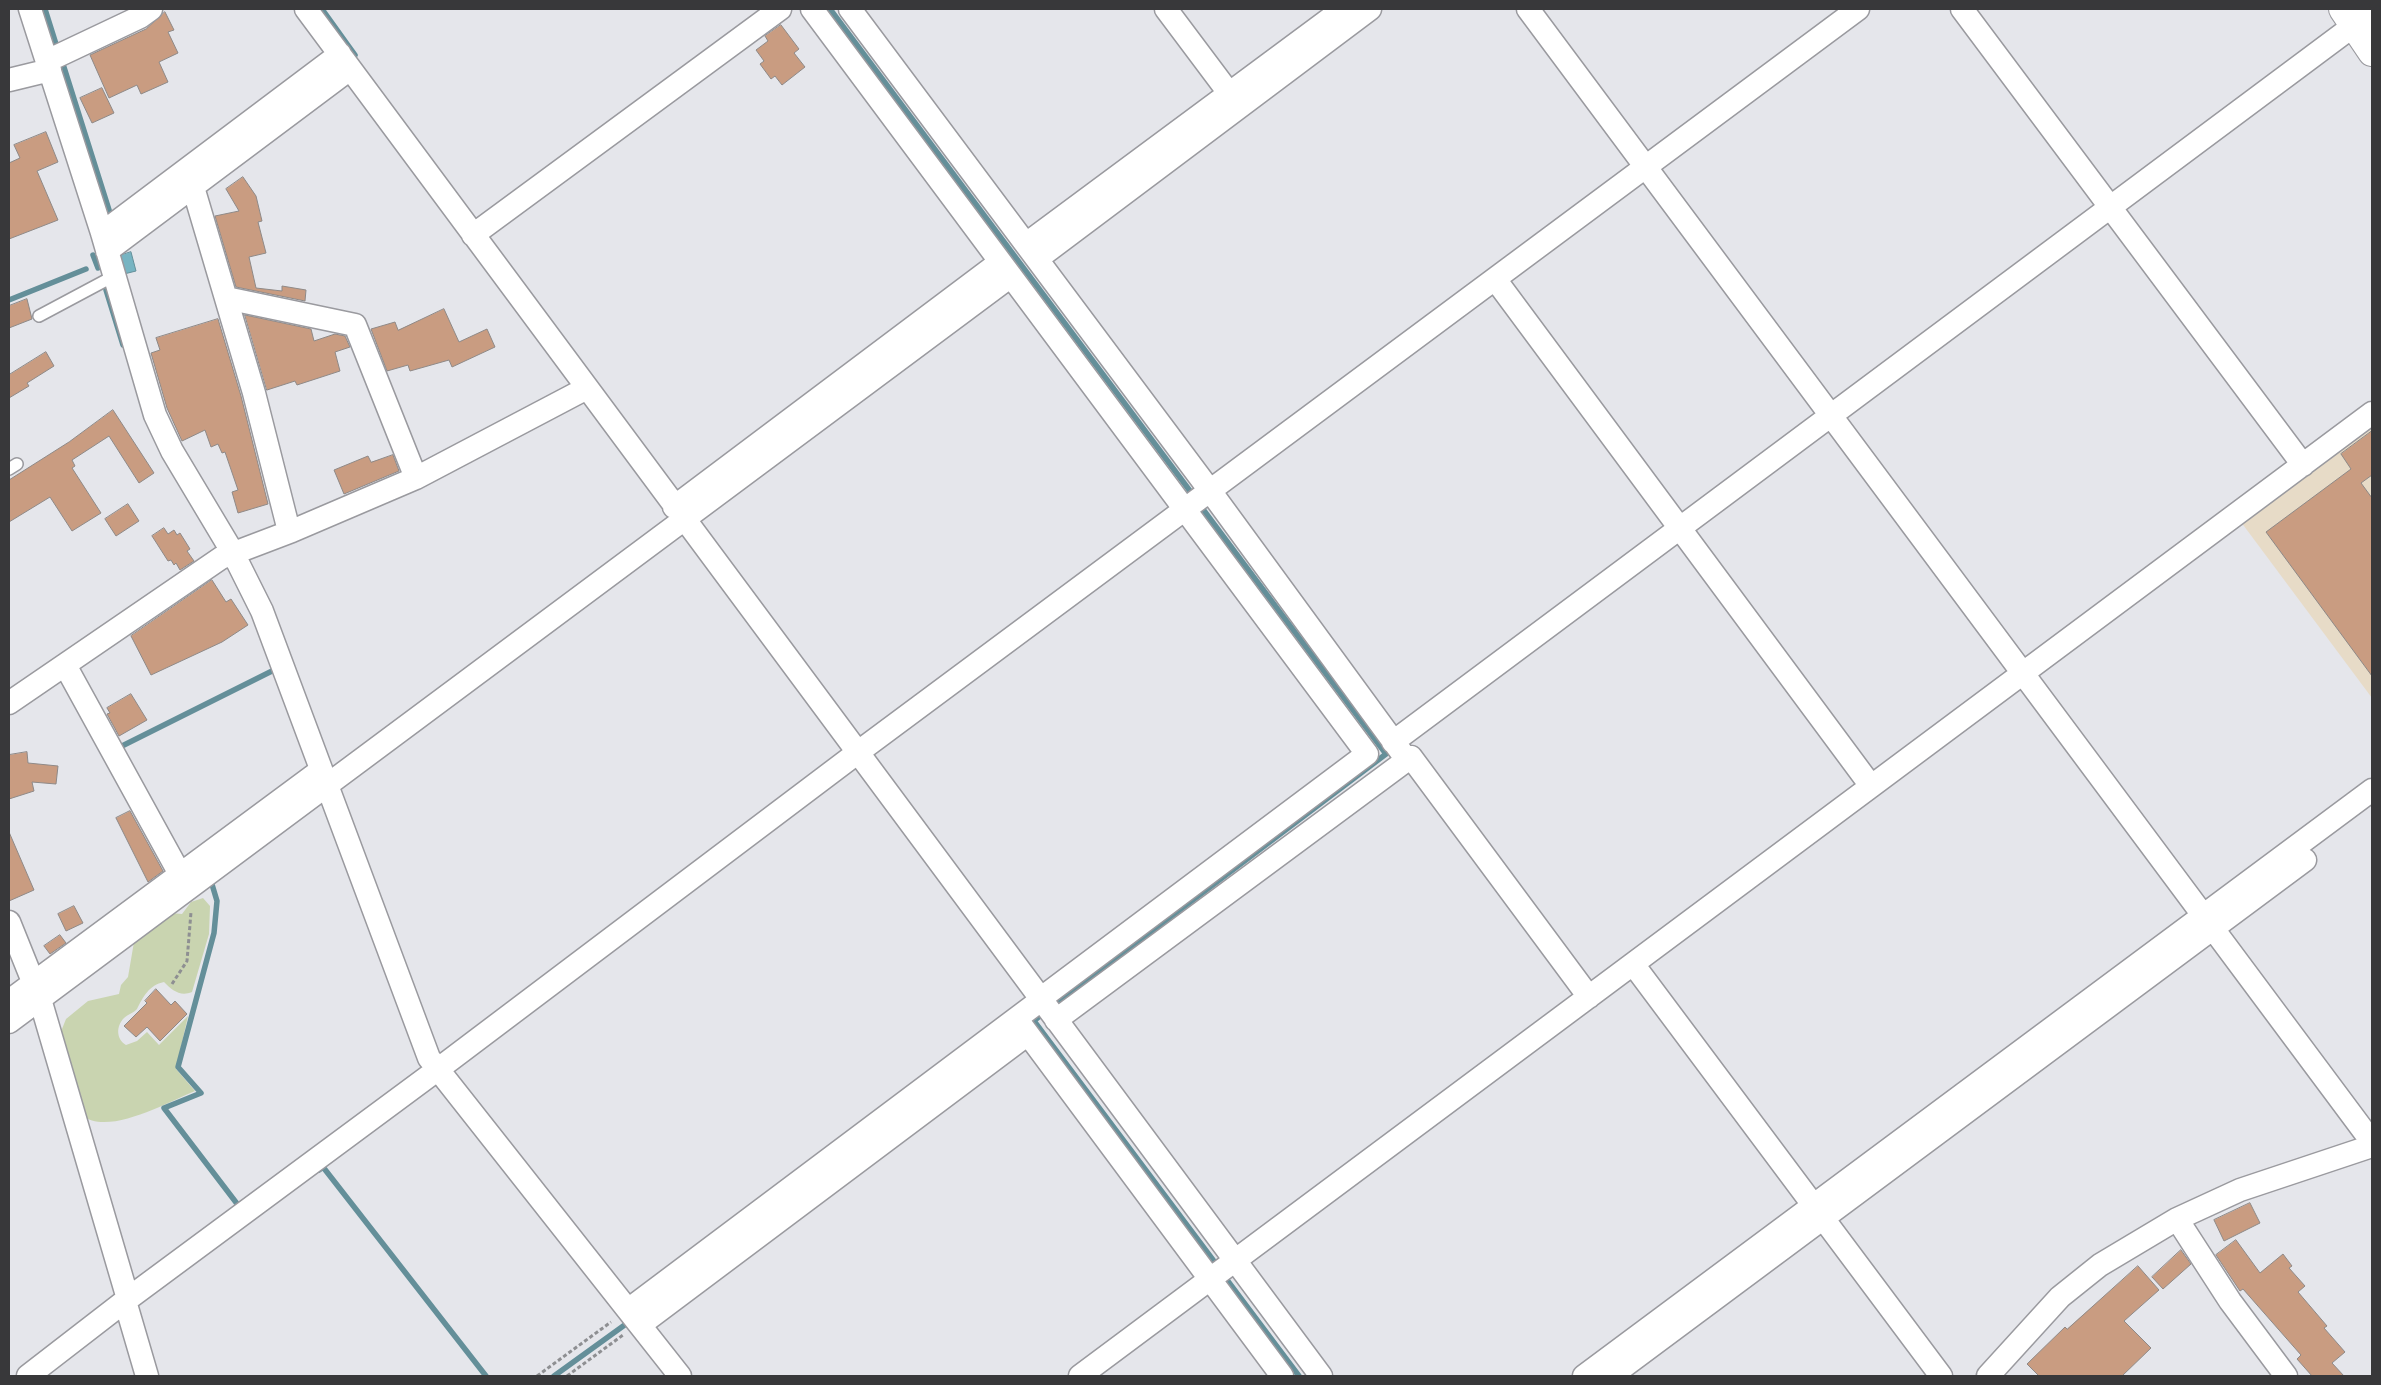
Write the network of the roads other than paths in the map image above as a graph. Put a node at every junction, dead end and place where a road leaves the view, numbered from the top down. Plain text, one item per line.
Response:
1 (30, 9) edge
2 (151, 9) edge
3 (306, 9) edge
4 (780, 9) edge
5 (812, 9) edge
6 (850, 9) edge
7 (1166, 9) edge
8 (1343, 9) edge
9 (1370, 9) edge
10 (1528, 9) edge
11 (1858, 9) edge
12 (1962, 9) edge
13 (2363, 28) edge
14 (345, 61) junction
15 (48, 66) junction
16 (9, 80) edge
17 (1229, 93) junction
18 (1645, 166) junction
19 (193, 187) junction
20 (2115, 213) junction
21 (473, 235) junction
22 (104, 242) junction
23 (1031, 251) junction
24 (1006, 269) junction
25 (114, 276) junction
26 (1495, 279) junction
27 (226, 298) junction
28 (39, 316) dead end
29 (587, 388) junction
30 (2372, 413) edge
31 (1835, 421) junction
32 (2303, 465) junction
33 (416, 478) junction
34 (1211, 492) junction
35 (1186, 511) junction
36 (679, 513) junction
37 (289, 531) junction
38 (1683, 534) junction
39 (233, 553) junction
40 (65, 665) junction
41 (2022, 673) junction
42 (9, 703) edge
43 (1400, 751) junction
44 (857, 753) junction
45 (324, 778) junction
46 (1870, 786) junction
47 (2372, 790) edge
48 (2372, 810) edge
49 (184, 881) junction
50 (9, 922) edge
51 (2208, 922) junction
52 (1633, 964) junction
53 (37, 991) junction
54 (1589, 997) junction
55 (1040, 999) junction
56 (9, 1001) edge
57 (1056, 1020) junction
58 (9, 1022) edge
59 (1022, 1026) junction
60 (438, 1070) junction
61 (2372, 1142) edge
62 (2372, 1146) edge
63 (1819, 1212) junction
64 (2177, 1219) junction
65 (1222, 1271) junction
66 (127, 1300) junction
67 (636, 1320) junction
68 (28, 1376) edge
69 (147, 1376) edge
70 (680, 1376) edge
71 (1080, 1376) edge
72 (1282, 1376) edge
73 (1322, 1376) edge
74 (1584, 1376) edge
75 (1611, 1376) edge
76 (1941, 1376) edge
77 (1988, 1376) edge
78 (2286, 1376) edge

1 - 15 street
2 - 15 street
3 - 14 street
4 - 21 street
5 - 24 street
6 - 23 street
7 - 17 street
8 - 17 street
9 - 23 street
10 - 18 street
11 - 18 street
12 - 20 street
13 - 20 street
14 - 19 street
14 - 21 street
14 - 22 street
15 - 16 street
15 - 22 street
17 - 23 street
18 - 26 street
18 - 31 street
19 - 22 street
19 - 27 street
20 - 31 street
20 - 32 street
21 - 29 street
22 - 25 street
23 - 34 street
24 - 35 street
24 - 36 street
25 - 28 lane
25 - 39 street
26 - 34 street
26 - 38 street
27 - 33 street
27 - 37 street
29 - 33 street
29 - 36 street
30 - 32 street
31 - 38 street
31 - 41 street
32 - 41 street
33 - 37 street
34 - 35 street
34 - 43 street
35 - 44 street
35 - 55 street
36 - 44 street
36 - 45 street
37 - 39 street
38 - 43 street
38 - 46 street
39 - 40 street
39 - 45 street
40 - 42 street
40 - 49 street
41 - 46 street
41 - 51 street
43 - 54 street
43 - 57 street
44 - 55 street
44 - 60 street
45 - 49 street
45 - 60 street
46 - 52 street
47 - 51 street
48 - 51 street
49 - 53 street
50 - 53 street
51 - 61 street
51 - 63 street
52 - 54 street
52 - 63 street
53 - 56 street
53 - 58 street
53 - 66 street
54 - 65 street
55 - 57 street
55 - 59 street
57 - 65 street
59 - 65 street
59 - 67 street
60 - 66 street
60 - 67 street
62 - 64 street
63 - 74 street
63 - 75 street
63 - 76 street
64 - 77 street
64 - 78 street
65 - 71 street
65 - 72 street
65 - 73 street
66 - 68 street
66 - 69 street
67 - 70 street

